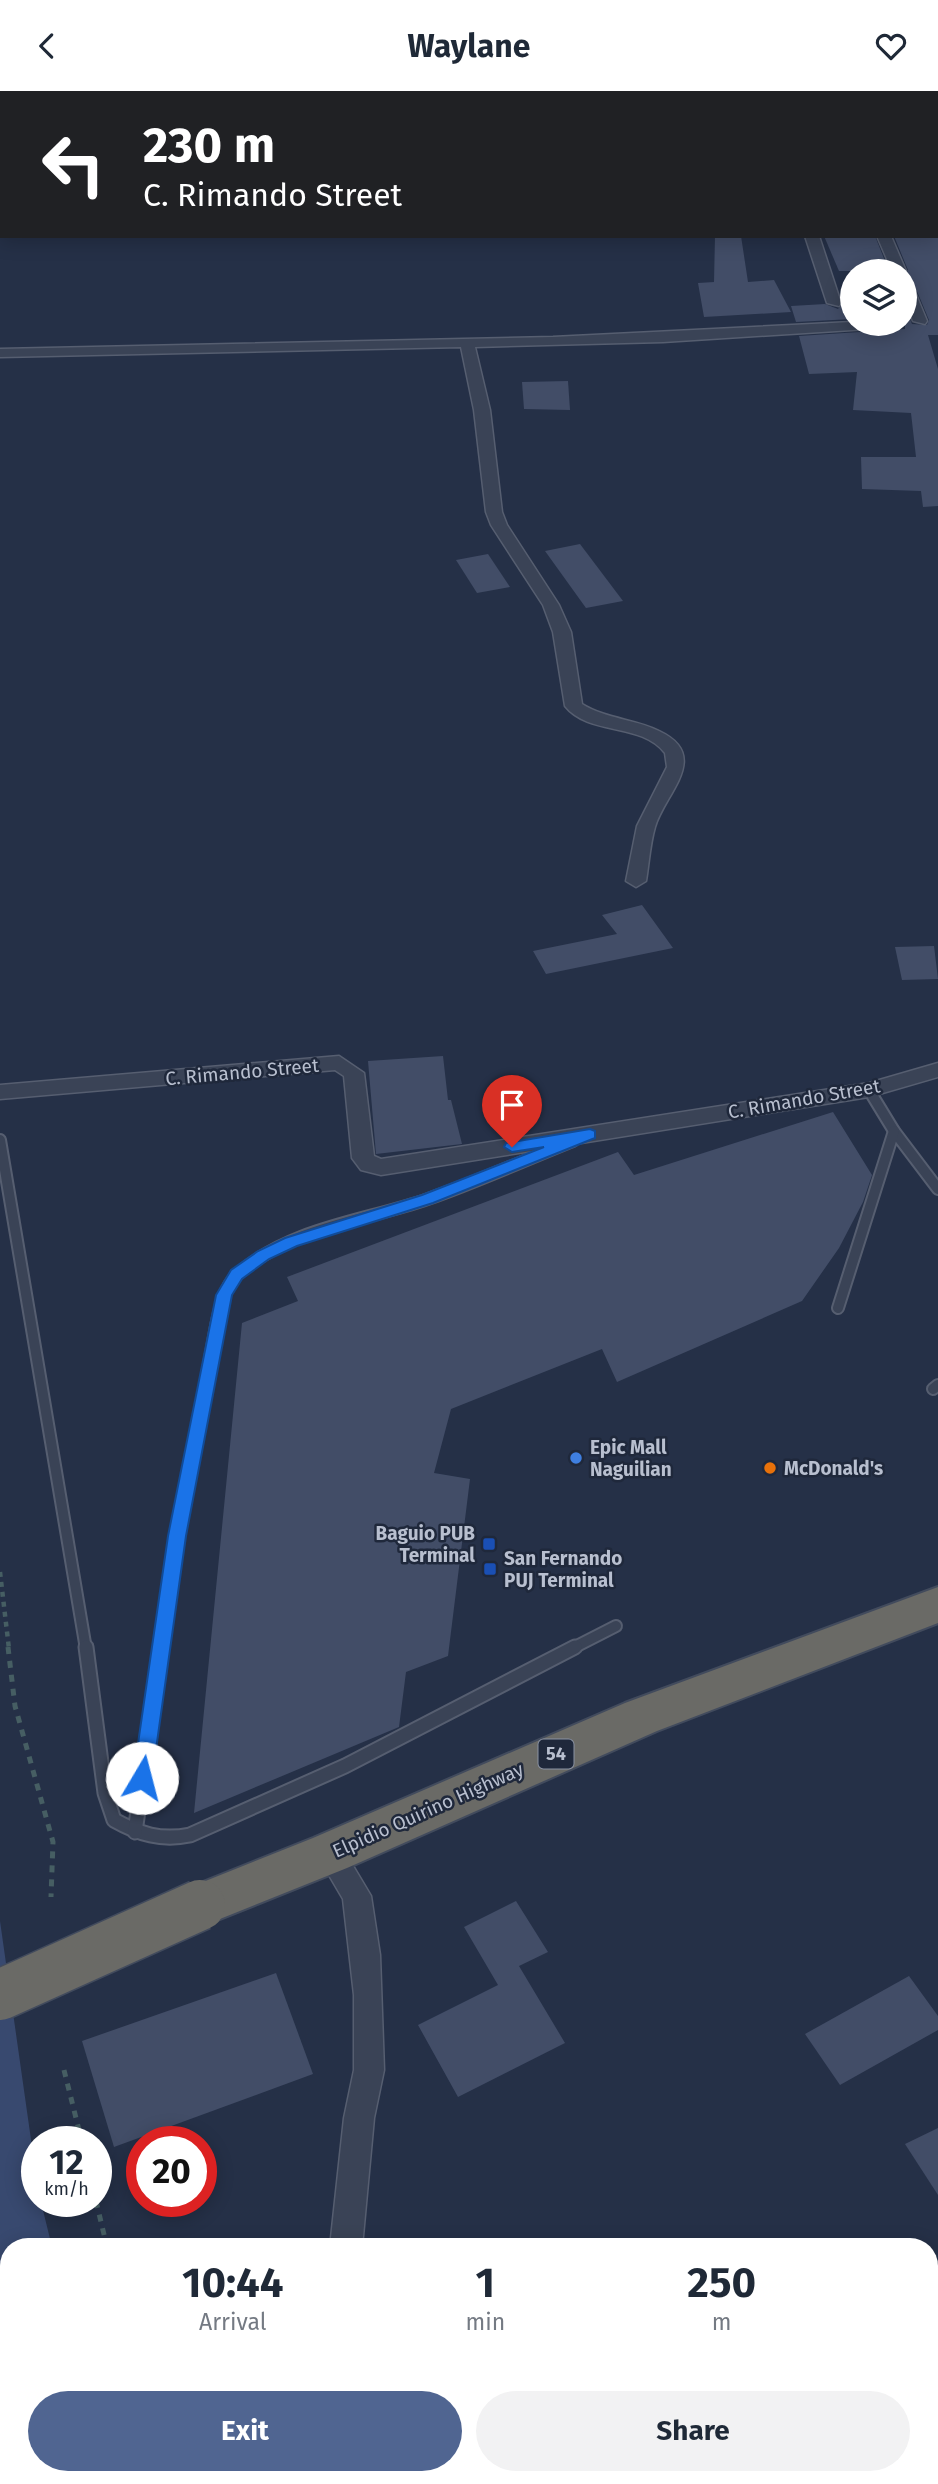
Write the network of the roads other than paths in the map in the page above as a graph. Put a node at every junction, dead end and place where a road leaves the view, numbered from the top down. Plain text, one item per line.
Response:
1 (812, 238) edge
2 (885, 238) edge
3 (894, 259) edge
4 (834, 303) dead end
5 (938, 319) edge
6 (917, 321) edge
7 (840, 326) edge
8 (467, 342) junction
9 (0, 353) edge
10 (636, 881) dead end
11 (938, 1070) edge
12 (869, 1090) junction
13 (0, 1091) edge
14 (894, 1131) junction
15 (590, 1135) junction
16 (0, 1140) edge
17 (938, 1189) edge
18 (838, 1308) dead end
19 (938, 1605) edge
20 (616, 1626) dead end
21 (135, 1832) junction
22 (330, 1853) junction
23 (0, 1995) edge
24 (347, 2238) edge

1 - 4 street
2 - 3 street
5 - 6 street
7 - 8 street
8 - 9 street
8 - 10 street
11 - 12 street, C. Rimando Street
12 - 14 lane
12 - 15 street, C. Rimando Street
13 - 15 street, C. Rimando Street
14 - 17 lane
14 - 18 lane
15 - 21 lane
16 - 21 lane
19 - 22 highway, Elpidio Quirino Highway / 54
20 - 21 lane
22 - 23 highway, Elpidio Quirino Highway / 54, bridge
22 - 24 street

